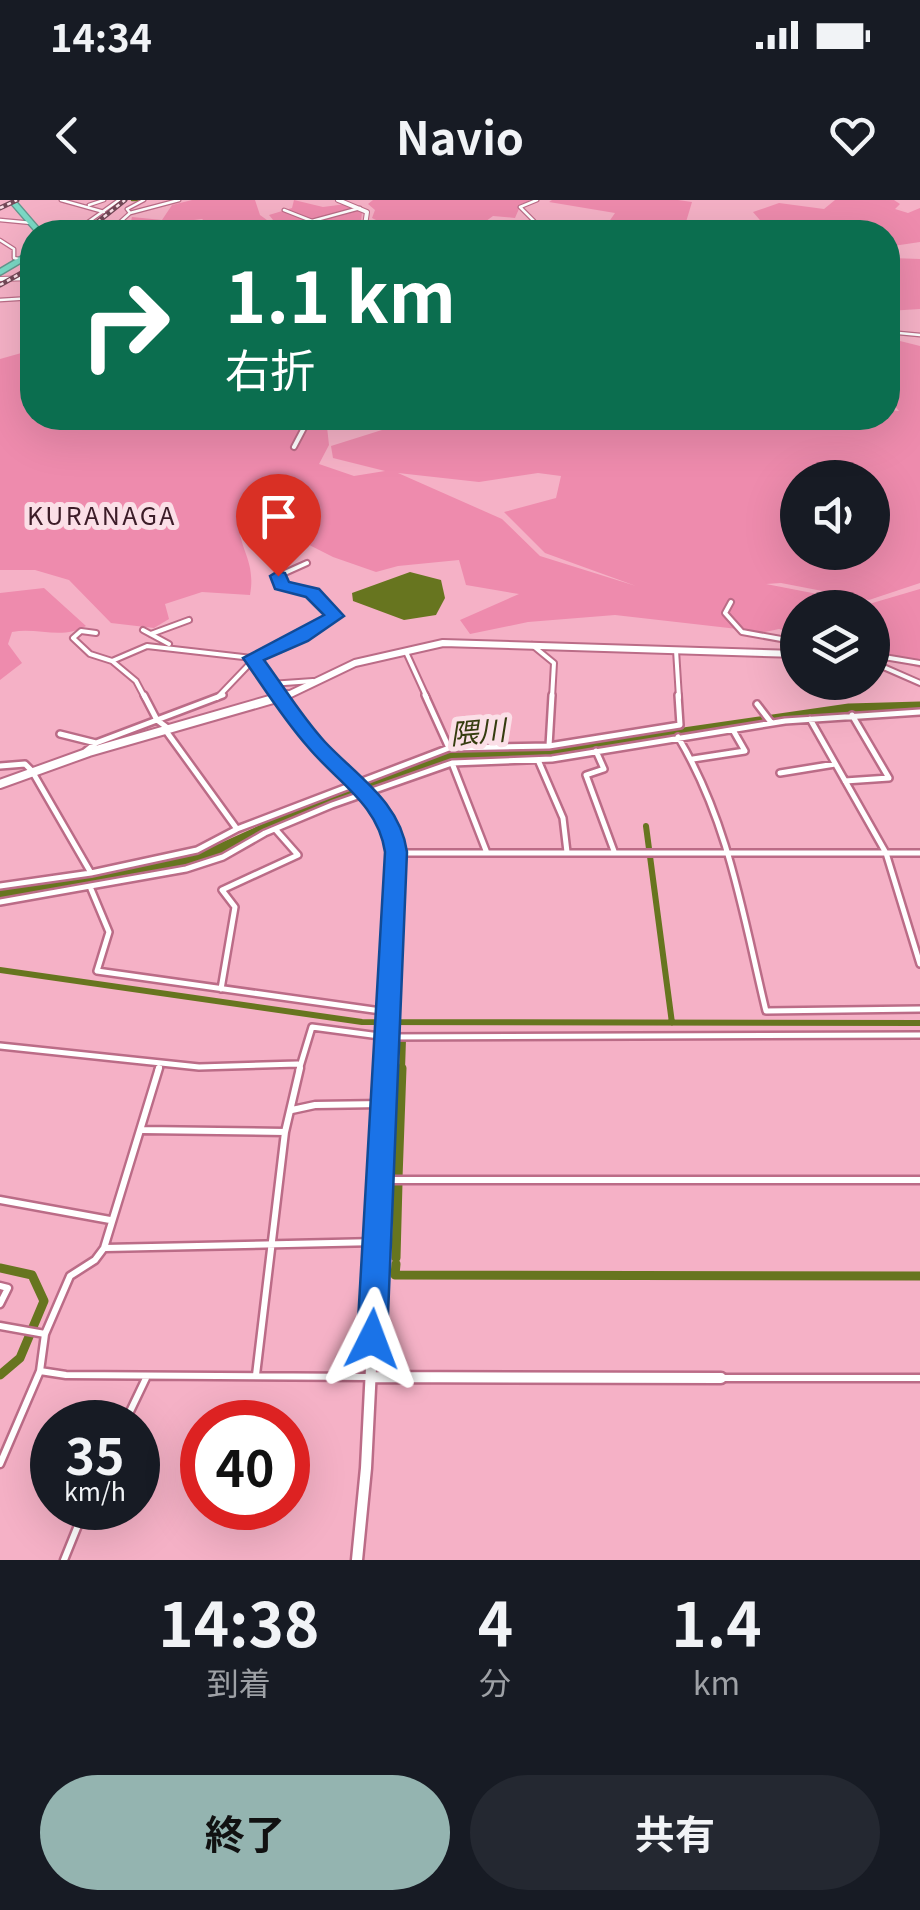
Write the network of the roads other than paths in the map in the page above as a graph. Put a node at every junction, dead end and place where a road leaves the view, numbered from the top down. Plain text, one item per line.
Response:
1 (62, 200) edge
2 (83, 200) edge
3 (104, 200) edge
4 (111, 200) edge
5 (144, 200) edge
6 (179, 200) edge
7 (338, 200) edge
8 (538, 200) edge
9 (12, 201) edge
10 (118, 201) edge
11 (74, 203) junction
12 (86, 206) junction
13 (360, 208) junction
14 (284, 210) dead end
15 (104, 212) junction
16 (130, 213) junction
17 (29, 220) edge
18 (92, 220) edge
19 (122, 220) edge
20 (301, 220) edge
21 (327, 220) edge
22 (366, 220) edge
23 (533, 220) edge
24 (0, 232) edge
25 (0, 240) edge
26 (20, 258) edge
27 (303, 430) edge
28 (294, 447) dead end
29 (307, 563) dead end
30 (732, 602) dead end
31 (189, 620) dead end
32 (144, 630) dead end
33 (96, 633) dead end
34 (151, 634) junction
35 (780, 639) edge
36 (532, 644) junction
37 (172, 645) junction
38 (676, 650) junction
39 (406, 652) junction
40 (780, 653) edge
41 (252, 658) junction
42 (890, 660) edge
43 (112, 662) junction
44 (920, 662) edge
45 (890, 667) edge
46 (316, 681) junction
47 (920, 683) edge
48 (270, 684) junction
49 (282, 698) junction
50 (757, 704) dead end
51 (920, 712) edge
52 (852, 715) junction
53 (810, 719) junction
54 (157, 720) junction
55 (773, 723) junction
56 (733, 729) junction
57 (168, 731) junction
58 (60, 734) dead end
59 (678, 737) junction
60 (96, 744) junction
61 (549, 746) junction
62 (449, 748) junction
63 (596, 751) junction
64 (89, 752) junction
65 (692, 759) junction
66 (538, 760) junction
67 (452, 764) junction
68 (835, 764) junction
69 (0, 766) edge
70 (32, 770) junction
71 (780, 773) dead end
72 (845, 781) junction
73 (354, 782) junction
74 (0, 784) edge
75 (365, 792) junction
76 (237, 829) junction
77 (276, 830) junction
78 (614, 851) dead end
79 (396, 852) junction
80 (567, 852) junction
81 (487, 853) junction
82 (732, 853) junction
83 (920, 853) edge
84 (886, 854) junction
85 (91, 872) junction
86 (0, 886) edge
87 (90, 888) junction
88 (0, 902) edge
89 (920, 964) edge
90 (221, 989) junction
91 (920, 1009) edge
92 (388, 1012) junction
93 (387, 1034) junction
94 (920, 1034) edge
95 (0, 1046) edge
96 (160, 1064) junction
97 (298, 1064) junction
98 (384, 1104) junction
99 (292, 1110) junction
100 (141, 1130) junction
101 (285, 1132) junction
102 (380, 1180) junction
103 (920, 1180) edge
104 (0, 1200) edge
105 (110, 1220) junction
106 (377, 1242) junction
107 (269, 1246) junction
108 (104, 1248) junction
109 (0, 1286) edge
110 (0, 1304) edge
111 (0, 1326) edge
112 (45, 1334) junction
113 (40, 1371) junction
114 (256, 1375) junction
115 (147, 1376) junction
116 (370, 1377) junction
117 (721, 1378) joint
118 (920, 1378) edge
119 (136, 1400) edge
120 (0, 1464) edge
121 (76, 1530) edge
122 (64, 1560) edge
123 (357, 1560) edge

1 - 11 street
2 - 11 street
3 - 12 street
4 - 10 street
5 - 16 street
6 - 16 street
7 - 13 street
8 - 23 street
9 - 17 highway
10 - 15 street
11 - 12 street
12 - 15 street
13 - 21 street
13 - 22 street
14 - 20 street
15 - 18 street
16 - 19 street
24 - 25 street
25 - 26 street
27 - 28 street
29 - 41 street
30 - 35 street
31 - 34 street
32 - 34 street
33 - 43 street
34 - 37 street
36 - 38 street
36 - 39 street
36 - 61 street
37 - 41 street
37 - 43 street
38 - 40 street
38 - 61 street
39 - 46 street
39 - 62 street
41 - 48 street
41 - 54 street
42 - 44 street
43 - 54 street
45 - 47 street
46 - 48 street
46 - 49 street
48 - 49 street
49 - 57 street
49 - 73 street
50 - 55 street
51 - 52 street
52 - 53 street
52 - 72 street
53 - 55 street
53 - 68 street
54 - 57 street
54 - 60 street
55 - 56 street
56 - 59 street
56 - 65 street
57 - 64 street
57 - 76 street
58 - 60 street
59 - 63 street
59 - 65 street
60 - 64 street
61 - 62 street
62 - 73 street
63 - 66 street
63 - 78 street
64 - 70 street
65 - 82 street
66 - 67 street
66 - 80 street
67 - 75 street
67 - 81 street
68 - 71 street
68 - 72 street
69 - 70 street
70 - 74 street
70 - 85 street
72 - 84 street
73 - 75 street
73 - 76 street
75 - 77 street
75 - 79 street
76 - 85 street
77 - 87 street
77 - 90 street
79 - 81 street
79 - 92 street
80 - 81 street
80 - 82 street
82 - 84 street
82 - 91 street
83 - 84 street
84 - 89 street
85 - 86 street
87 - 88 street
87 - 90 street
90 - 92 street
92 - 93 street
93 - 94 street
93 - 97 street
93 - 98 street
95 - 96 street
96 - 97 street
96 - 100 street
97 - 99 street
98 - 99 street
98 - 102 street
99 - 101 street
100 - 101 street
100 - 105 street
101 - 107 street
102 - 103 street
102 - 106 street
104 - 105 street
105 - 108 street
106 - 107 street
106 - 116 street
107 - 108 street
107 - 114 street
108 - 112 street
109 - 110 street
111 - 112 street
112 - 113 street
113 - 115 street
113 - 120 street
114 - 115 street
114 - 116 street
115 - 119 street
116 - 117 street
116 - 123 street
117 - 118 street
121 - 122 street

